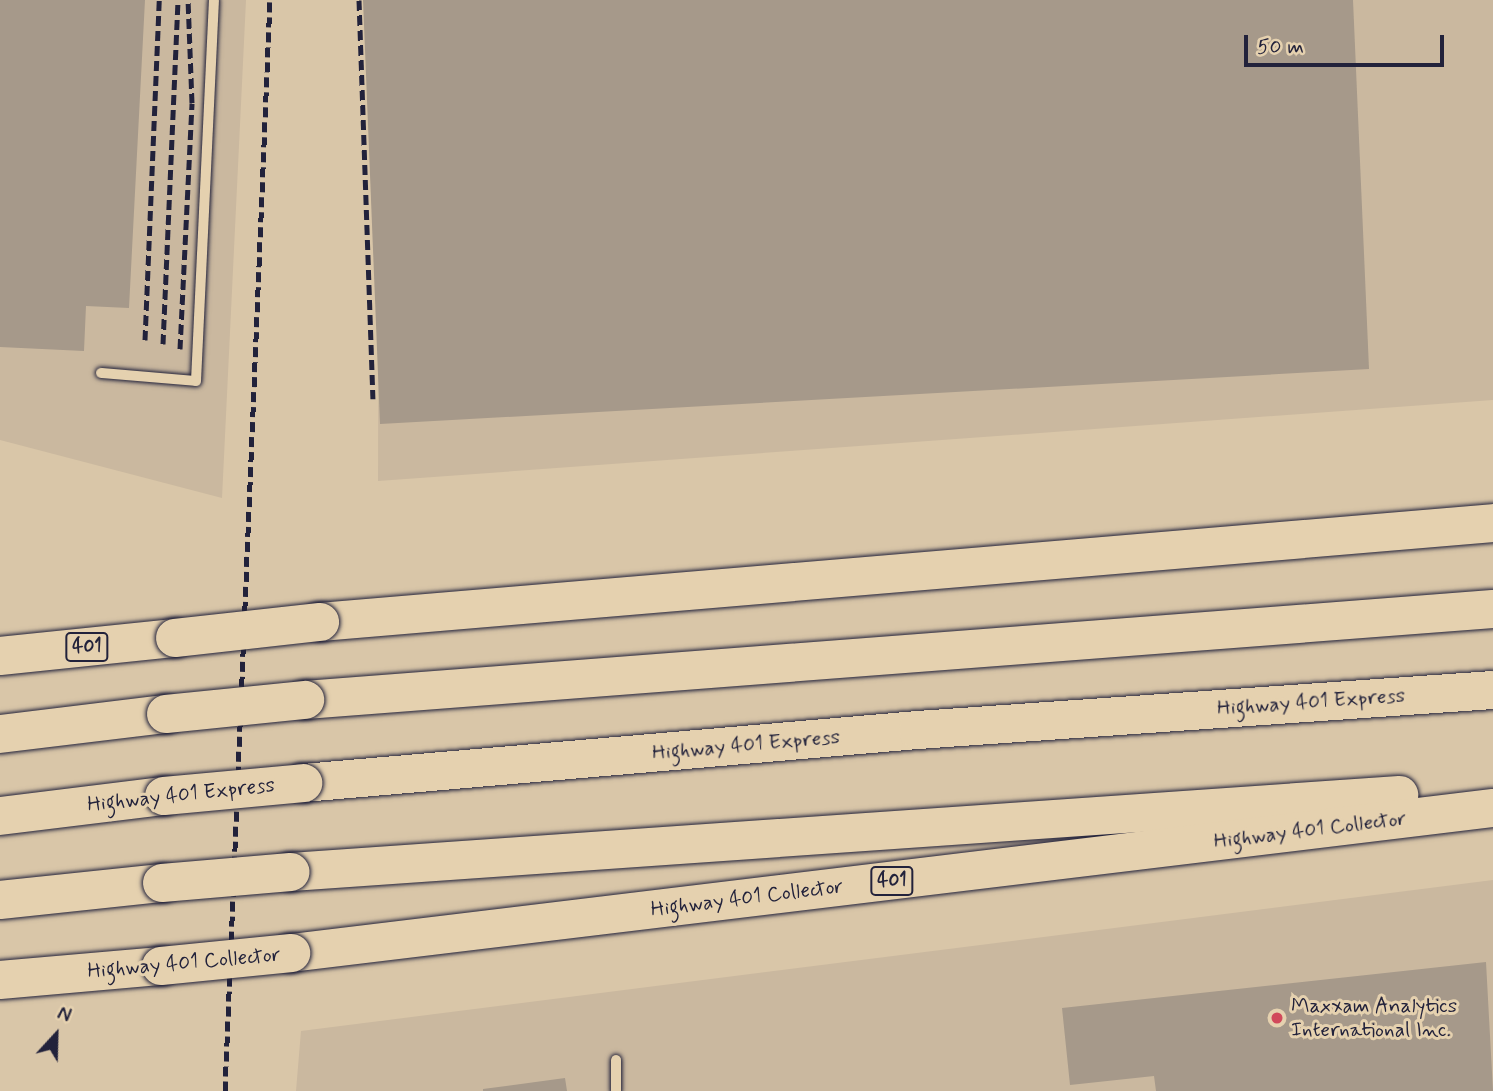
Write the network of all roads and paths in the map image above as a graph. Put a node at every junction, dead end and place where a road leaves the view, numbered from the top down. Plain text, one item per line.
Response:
1 (214, 0) edge
2 (101, 373) dead end
3 (1493, 523) edge
4 (1493, 609) edge
5 (0, 656) edge
6 (1493, 690) edge
7 (0, 734) edge
8 (1493, 789) edge
9 (1493, 808) edge
10 (0, 816) edge
11 (0, 900) edge
12 (0, 980) edge
13 (616, 1060) dead end
14 (616, 1091) edge

1 - 2 lane
3 - 5 highway, 401, bridge
4 - 7 highway, bridge
6 - 10 highway, Highway 401 Express, bridge
8 - 11 highway, bridge
9 - 12 highway, Highway 401 Collector / 401, bridge
13 - 14 lane

